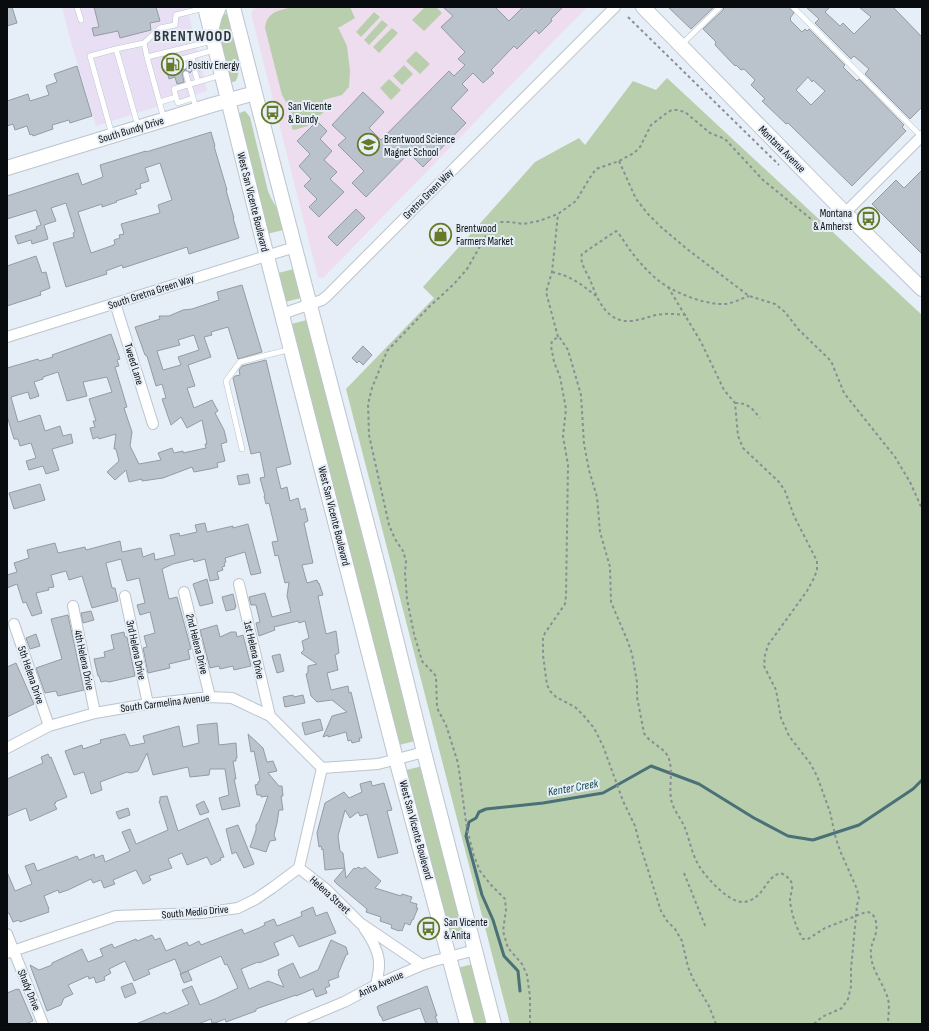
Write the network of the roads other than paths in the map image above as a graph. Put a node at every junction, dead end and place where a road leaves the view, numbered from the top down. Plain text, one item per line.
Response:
1 (77, 7) edge
2 (205, 7) edge
3 (219, 7) edge
4 (233, 7) edge
5 (615, 7) edge
6 (643, 7) edge
7 (720, 7) edge
8 (793, 7) edge
9 (81, 20) dead end
10 (213, 40) junction
11 (144, 42) junction
12 (680, 46) junction
13 (116, 49) junction
14 (148, 56) junction
15 (192, 56) junction
16 (193, 64) dead end
17 (184, 66) dead end
18 (195, 72) dead end
19 (186, 74) dead end
20 (221, 75) junction
21 (198, 82) junction
22 (189, 84) junction
23 (255, 93) junction
24 (176, 97) junction
25 (227, 100) junction
26 (160, 102) junction
27 (195, 104) junction
28 (164, 119) junction
29 (138, 127) junction
30 (112, 135) junction
31 (922, 137) edge
32 (7, 168) edge
33 (845, 213) junction
34 (295, 247) junction
35 (267, 255) junction
36 (922, 289) edge
37 (115, 303) junction
38 (310, 304) junction
39 (282, 314) junction
40 (7, 337) edge
41 (292, 348) junction
42 (152, 424) dead end
43 (242, 449) dead end
44 (239, 584) dead end
45 (184, 592) dead end
46 (125, 596) dead end
47 (73, 606) dead end
48 (14, 624) dead end
49 (210, 697) junction
50 (148, 704) junction
51 (95, 713) junction
52 (270, 716) junction
53 (49, 726) junction
54 (7, 748) edge
55 (424, 752) junction
56 (396, 758) junction
57 (322, 768) junction
58 (299, 868) junction
59 (360, 923) junction
60 (7, 934) edge
61 (475, 950) junction
62 (10, 951) edge
63 (450, 956) junction
64 (422, 965) junction
65 (376, 985) junction
66 (43, 1024) edge
67 (291, 1024) edge
68 (467, 1024) edge
69 (494, 1024) edge

1 - 9 lane
2 - 10 main road, West San Vicente Boulevard
2 - 11 lane
3 - 10 main road
4 - 23 main road
5 - 38 street, Gretna Green Way
6 - 12 main road, Montana Avenue
7 - 12 lane
8 - 31 lane
10 - 14 lane
10 - 15 lane
10 - 20 main road, West San Vicente Boulevard
11 - 13 lane
11 - 14 lane
12 - 33 main road, Montana Avenue
13 - 29 lane
13 - 30 lane
14 - 26 lane
15 - 16 lane
15 - 17 lane
18 - 21 lane
19 - 22 lane
20 - 21 lane
20 - 25 main road, West San Vicente Boulevard
21 - 22 lane
22 - 24 lane
22 - 27 lane
23 - 25 main road, South Bundy Drive
23 - 34 main road
24 - 26 lane
24 - 27 lane
25 - 27 main road, South Bundy Drive
25 - 35 main road, West San Vicente Boulevard
26 - 28 lane
27 - 28 main road, South Bundy Drive
28 - 29 main road, South Bundy Drive
29 - 30 main road, South Bundy Drive
30 - 32 main road, South Bundy Drive
31 - 33 street
33 - 36 main road, Montana Avenue
34 - 35 street, South Gretna Green Way
34 - 38 main road
35 - 37 street, South Gretna Green Way
35 - 39 main road, West San Vicente Boulevard
37 - 40 street, South Gretna Green Way
37 - 42 street, Tweed Lane
38 - 39 street, Gretna Green Way
38 - 55 main road
39 - 41 main road, West San Vicente Boulevard
41 - 43 lane
41 - 56 main road, West San Vicente Boulevard
44 - 52 street, 1st Helena Drive
45 - 49 street, 2nd Helena Drive
46 - 50 street, 3rd Helena Drive
47 - 51 street, 4th Helena Drive
48 - 53 street, 5th Helena Drive
49 - 50 street, South Carmelina Avenue
49 - 52 street, South Carmelina Avenue
50 - 51 street, South Carmelina Avenue
51 - 53 street, South Carmelina Avenue
52 - 57 street, South Carmelina Avenue
53 - 54 street, South Carmelina Avenue
55 - 56 street
55 - 61 main road
56 - 57 street
56 - 63 main road, West San Vicente Boulevard
57 - 58 street
58 - 59 street, Helena Street
58 - 62 street, South Medio Drive
59 - 64 street, Helena Street
59 - 65 street, Helena Street
60 - 62 street, Shady Drive
61 - 63 street, Anita Avenue
61 - 69 main road
62 - 66 street, Shady Drive
63 - 64 street, Anita Avenue
63 - 68 main road, West San Vicente Boulevard
64 - 65 street, Anita Avenue
65 - 67 street, Anita Avenue

